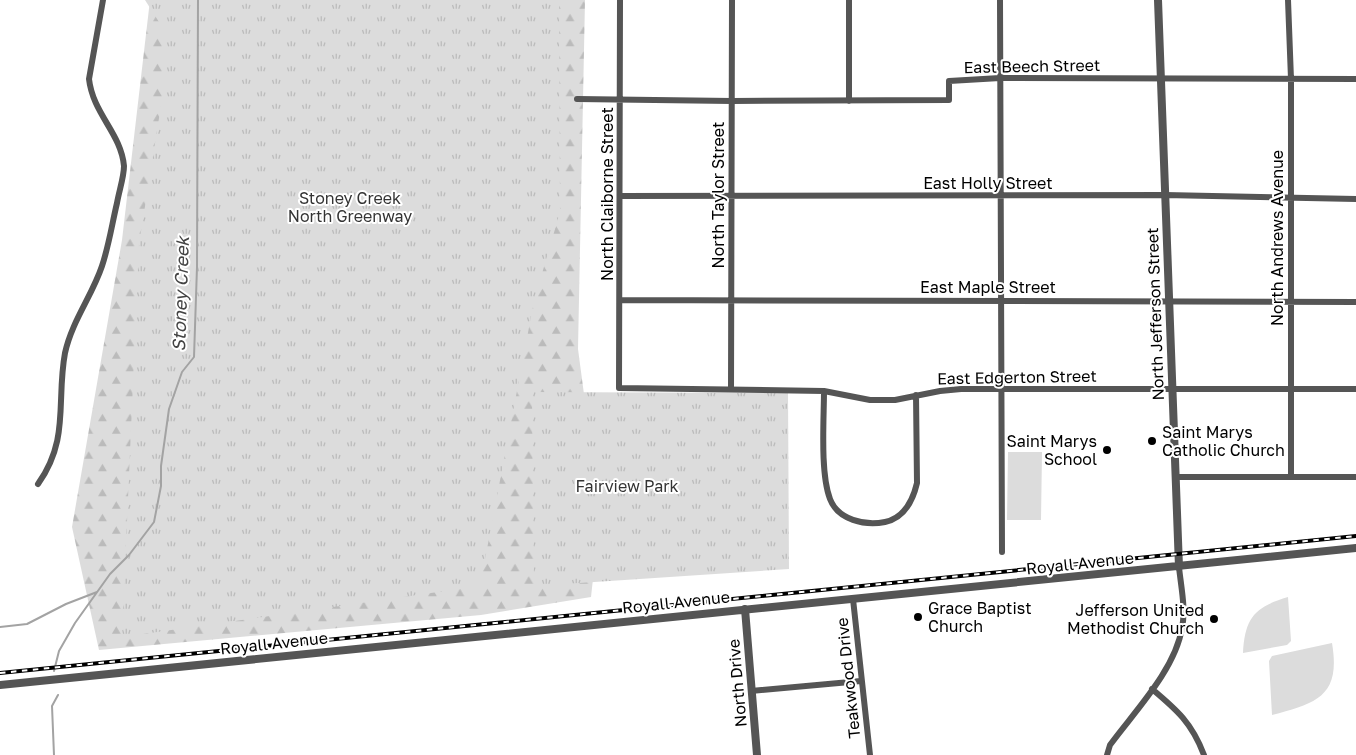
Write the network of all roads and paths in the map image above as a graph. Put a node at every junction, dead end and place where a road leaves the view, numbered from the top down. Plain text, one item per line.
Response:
1 (103, 0) edge
2 (620, 0) edge
3 (732, 0) edge
4 (849, 0) edge
5 (1000, 0) edge
6 (1158, 0) edge
7 (1288, 0) edge
8 (1000, 78) junction
9 (1162, 78) junction
10 (1356, 79) edge
11 (1291, 80) junction
12 (577, 99) dead end
13 (621, 101) junction
14 (732, 101) junction
15 (849, 101) junction
16 (1165, 195) junction
17 (621, 196) junction
18 (1002, 196) junction
19 (733, 197) junction
20 (1291, 198) junction
21 (1356, 199) edge
22 (620, 300) junction
23 (733, 300) junction
24 (1000, 301) junction
25 (1168, 301) junction
26 (1290, 302) junction
27 (1356, 302) edge
28 (620, 388) joint
29 (731, 389) junction
30 (1172, 389) junction
31 (1291, 389) junction
32 (1000, 390) junction
33 (1356, 390) edge
34 (824, 391) junction
35 (916, 395) junction
36 (1175, 477) junction
37 (1291, 477) junction
38 (1356, 477) edge
39 (38, 484) dead end
40 (1356, 548) edge
41 (1002, 552) dead end
42 (1179, 567) junction
43 (853, 599) junction
44 (745, 609) junction
45 (861, 681) junction
46 (0, 685) edge
47 (1152, 689) junction
48 (751, 691) junction
49 (757, 755) edge
50 (870, 755) edge
51 (1107, 755) edge
52 (1204, 755) edge

1 - 39 street
2 - 13 street, North Claiborne Street
3 - 14 street, North Taylor Street
4 - 15 street
5 - 8 street
6 - 9 street, North Jefferson Street
7 - 11 street, North Andrews Avenue
8 - 9 street, East Beech Street
8 - 15 street, East Beech Street
8 - 18 street
9 - 11 street, East Beech Street
9 - 16 street, North Jefferson Street
10 - 11 street, East Beech Street
11 - 20 street, North Andrews Avenue
12 - 13 street, East Beech Street
13 - 14 street, East Beech Street
13 - 17 street, North Claiborne Street
14 - 15 street, East Beech Street
14 - 19 street, North Taylor Street
16 - 18 street, East Holly Street
16 - 20 street, East Holly Street
16 - 25 street, North Jefferson Street
17 - 19 street, East Holly Street
17 - 22 street, North Claiborne Street
18 - 19 street, East Holly Street
18 - 24 street
19 - 23 street, North Taylor Street
20 - 21 street, East Holly Street
20 - 26 street, North Andrews Avenue
22 - 23 street, East Maple Street
22 - 28 street, North Claiborne Street
23 - 24 street, East Maple Street
23 - 29 street, North Taylor Street
24 - 25 street, East Maple Street
24 - 32 street
25 - 26 street, East Maple Street
25 - 30 street, North Jefferson Street
26 - 27 street, East Maple Street
26 - 31 street, North Andrews Avenue
28 - 29 street, East Edgerton Street
29 - 34 street, East Edgerton Street
30 - 31 street, East Edgerton Street
30 - 32 street, East Edgerton Street
30 - 36 street, North Jefferson Street
31 - 33 street, East Edgerton Street
31 - 37 street, North Andrews Avenue
32 - 35 street, East Edgerton Street
32 - 41 street
34 - 35 street, East Edgerton Street
34 - 35 street
36 - 37 street
36 - 42 street, North Jefferson Street
37 - 38 street
40 - 42 street, Royall Avenue
42 - 43 street, Royall Avenue
42 - 47 street, North Jefferson Street
43 - 44 street, Royall Avenue
43 - 45 street, Teakwood Drive
44 - 46 street, Royall Avenue
44 - 48 street, North Drive
45 - 48 street
45 - 50 street, Teakwood Drive
47 - 51 street, North Jefferson Street
47 - 52 street
48 - 49 street, North Drive

